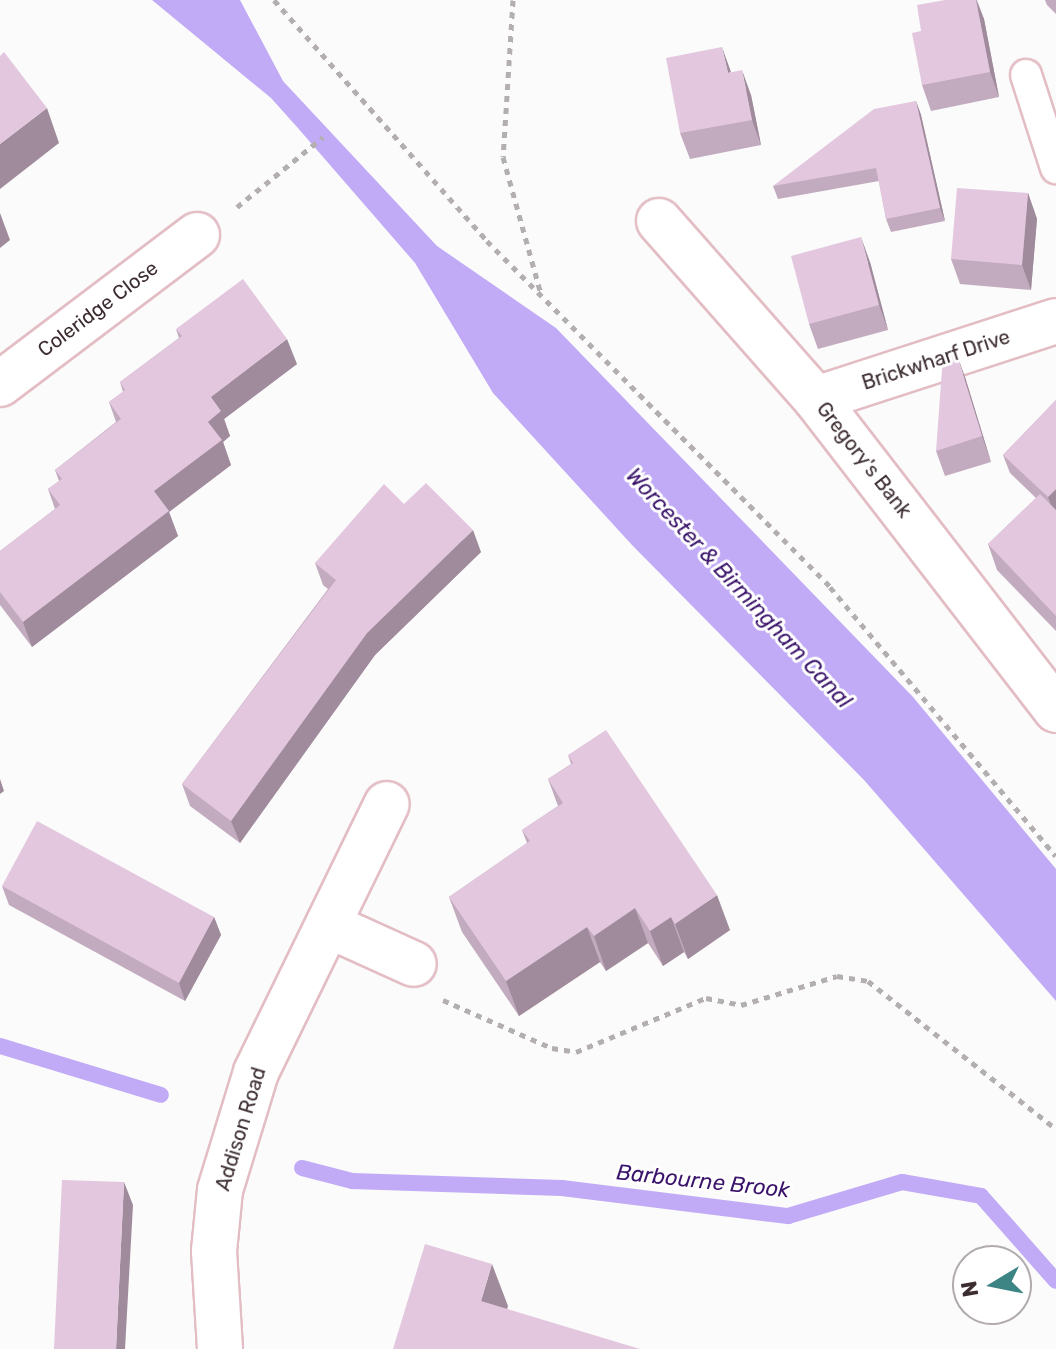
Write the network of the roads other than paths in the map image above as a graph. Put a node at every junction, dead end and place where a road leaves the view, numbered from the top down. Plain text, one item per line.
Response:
1 (1026, 75) dead end
2 (1056, 168) edge
3 (659, 221) dead end
4 (197, 235) dead end
5 (1056, 321) edge
6 (0, 384) edge
7 (816, 399) junction
8 (1056, 710) edge
9 (387, 804) dead end
10 (328, 925) junction
11 (414, 964) road end
12 (220, 1349) edge

1 - 2 lane
3 - 7 street, Gregory's Bank
4 - 6 street, Coleridge Close
5 - 7 street, Brickwharf Drive
7 - 8 street, Gregory's Bank
9 - 10 street, Addison Road
10 - 11 street
10 - 12 street, Addison Road

